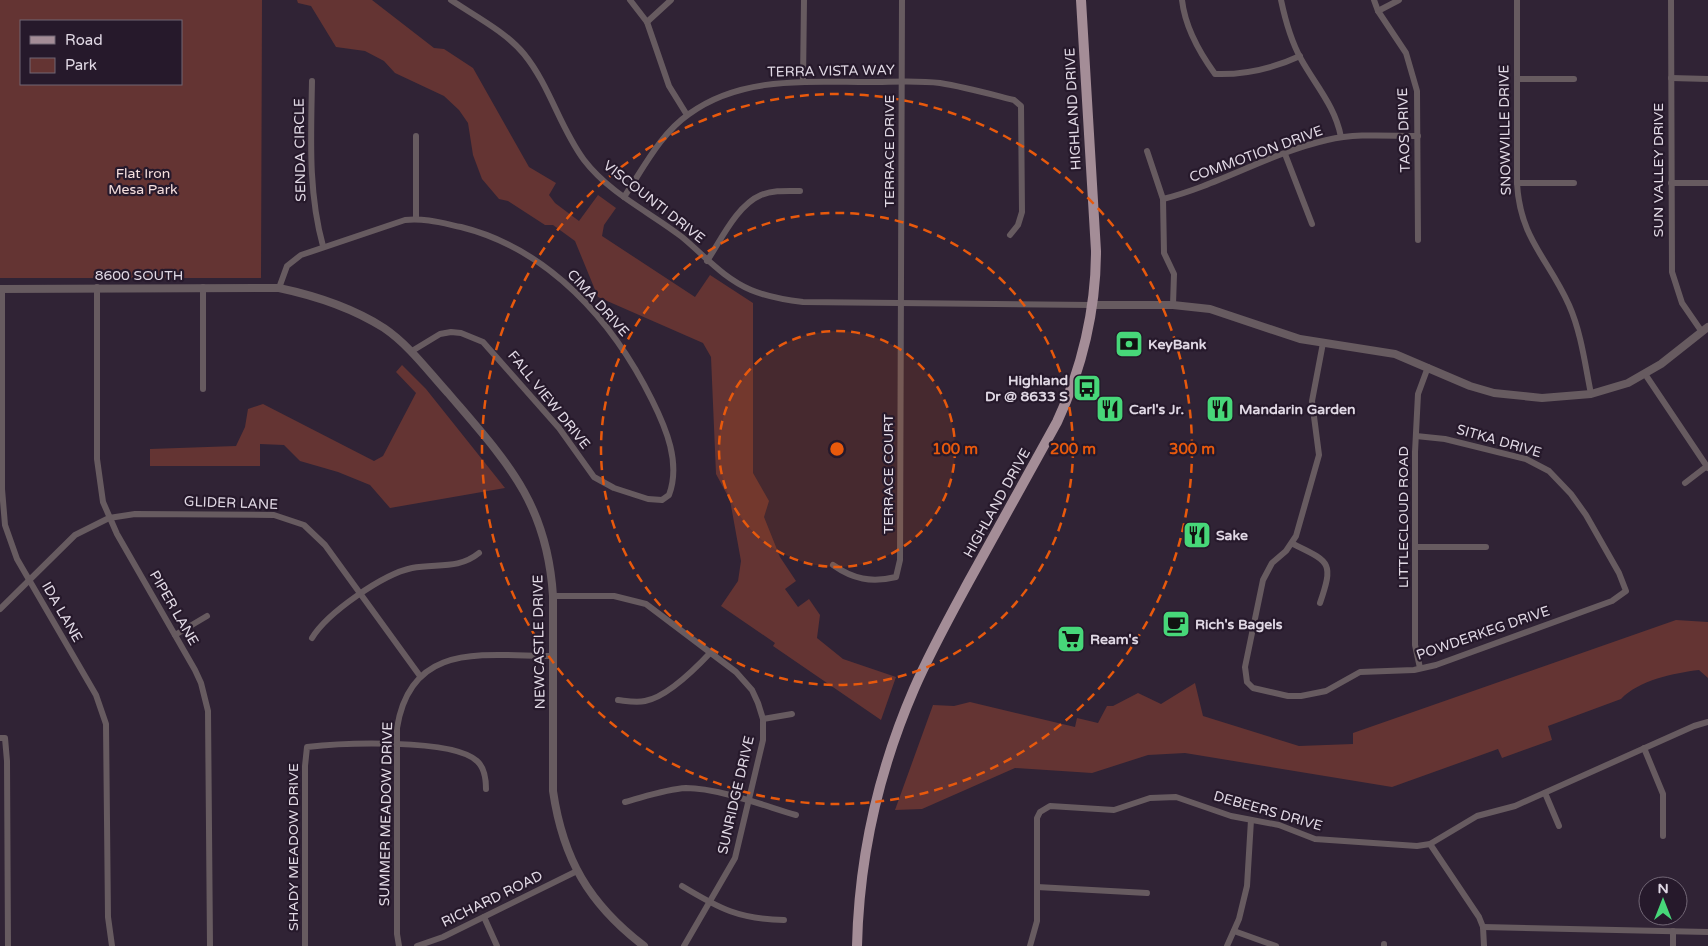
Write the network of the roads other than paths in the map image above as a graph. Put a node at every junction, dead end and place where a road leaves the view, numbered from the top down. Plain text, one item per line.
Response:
1 (451, 0) edge
2 (630, 0) edge
3 (672, 0) edge
4 (804, 0) edge
5 (902, 0) edge
6 (1081, 0) edge
7 (1182, 0) edge
8 (1281, 0) edge
9 (1374, 0) edge
10 (1399, 0) edge
11 (1517, 0) edge
12 (1671, 0) edge
13 (1378, 11) junction
14 (647, 22) junction
15 (1300, 56) junction
16 (1671, 78) junction
17 (1517, 79) junction
18 (1708, 79) edge
19 (1574, 80) dead end
20 (312, 81) dead end
21 (804, 82) junction
22 (902, 82) junction
23 (687, 115) junction
24 (416, 136) dead end
25 (1418, 136) junction
26 (1341, 137) junction
27 (1147, 152) dead end
28 (1285, 154) junction
29 (1517, 183) junction
30 (1574, 183) dead end
31 (1671, 183) junction
32 (1708, 183) edge
33 (800, 191) dead end
34 (624, 197) junction
35 (1163, 199) junction
36 (416, 219) junction
37 (1312, 224) dead end
38 (1010, 235) dead end
39 (1418, 240) dead end
40 (323, 246) junction
41 (707, 261) junction
42 (203, 287) junction
43 (97, 288) junction
44 (279, 288) junction
45 (1, 289) edge
46 (902, 303) junction
47 (1092, 305) junction
48 (1173, 305) junction
49 (1705, 330) edge
50 (1322, 343) junction
51 (412, 351) junction
52 (1428, 367) junction
53 (1645, 374) junction
54 (203, 389) dead end
55 (1591, 394) junction
56 (1416, 436) junction
57 (1707, 467) edge
58 (1685, 483) dead end
59 (666, 498) joint
60 (109, 518) junction
61 (1292, 544) junction
62 (1415, 547) junction
63 (1486, 547) dead end
64 (479, 553) dead end
65 (833, 565) dead end
66 (29, 580) junction
67 (1626, 592) joint
68 (359, 595) junction
69 (553, 596) junction
70 (1320, 604) dead end
71 (0, 609) edge
72 (207, 616) dead end
73 (175, 635) junction
74 (312, 638) dead end
75 (711, 652) junction
76 (553, 656) junction
77 (1420, 668) junction
78 (420, 676) junction
79 (618, 700) dead end
80 (792, 714) dead end
81 (763, 719) junction
82 (1708, 722) edge
83 (0, 738) edge
84 (397, 745) junction
85 (1644, 748) junction
86 (486, 789) dead end
87 (1545, 793) junction
88 (625, 802) dead end
89 (750, 802) junction
90 (796, 815) dead end
91 (1251, 820) junction
92 (1559, 826) dead end
93 (1664, 836) dead end
94 (1430, 844) junction
95 (577, 871) junction
96 (682, 886) dead end
97 (1037, 887) junction
98 (1147, 893) dead end
99 (710, 903) junction
100 (484, 918) junction
101 (784, 920) dead end
102 (1483, 927) junction
103 (1234, 931) junction
104 (1673, 931) junction
105 (1708, 932) edge
106 (8, 946) edge
107 (112, 946) edge
108 (210, 946) edge
109 (305, 946) edge
110 (399, 946) edge
111 (417, 946) edge
112 (497, 946) edge
113 (644, 946) edge
114 (684, 946) edge
115 (857, 946) edge
116 (1030, 946) edge
117 (1226, 946) edge
118 (1276, 946) edge
119 (1484, 946) edge
120 (1673, 946) edge

1 - 34 street, VISCOUNTI DRIVE
2 - 14 street
3 - 14 street
4 - 21 street
5 - 22 street, TERRACE DRIVE
6 - 47 main road, HIGHLAND DRIVE
7 - 15 street
8 - 15 street
9 - 13 street, TAOS DRIVE
10 - 13 street
11 - 17 street, SNOWVILLE DRIVE
12 - 16 street, SUN VALLEY DRIVE
13 - 25 street, TAOS DRIVE
14 - 23 street
15 - 26 street
16 - 18 street
16 - 31 street, SUN VALLEY DRIVE
17 - 19 street
17 - 29 street, SNOWVILLE DRIVE
20 - 40 street, SENDA CIRCLE
21 - 22 street, TERRA VISTA WAY
21 - 23 street, TERRA VISTA WAY
22 - 38 street, TERRA VISTA WAY
22 - 46 street, TERRACE DRIVE
23 - 34 street, TERRA VISTA WAY
24 - 36 street
25 - 26 street, COMMOTION DRIVE
25 - 39 street, TAOS DRIVE
26 - 28 street, COMMOTION DRIVE
27 - 35 street
28 - 35 street, COMMOTION DRIVE
28 - 37 street
29 - 30 street
29 - 55 street, SNOWVILLE DRIVE
31 - 32 street
31 - 49 street, SUN VALLEY DRIVE
33 - 41 street
34 - 41 street, VISCOUNTI DRIVE
35 - 48 street
36 - 40 street, CIMA DRIVE
36 - 59 street, CIMA DRIVE
40 - 44 street, CIMA DRIVE
41 - 46 street, VISCOUNTI DRIVE
42 - 43 street, 8600 SOUTH
42 - 44 street, 8600 SOUTH
42 - 54 street
43 - 45 street, 8600 SOUTH
43 - 60 street, PIPER LANE
44 - 51 street, NEWCASTLE DRIVE
45 - 66 street, IDA LANE
46 - 47 street, VISCOUNTI DRIVE
46 - 65 street, TERRACE COURT
47 - 48 street
47 - 115 main road, HIGHLAND DRIVE
48 - 50 street
49 - 53 street
50 - 52 street
50 - 61 street
51 - 59 street, FALL VIEW DRIVE
51 - 69 street, NEWCASTLE DRIVE
52 - 55 street
52 - 56 street, LITTLECLOUD ROAD
53 - 55 street
53 - 57 street
56 - 62 street, LITTLECLOUD ROAD
56 - 67 street, SITKA DRIVE
57 - 58 street
60 - 66 street, GLIDER LANE
60 - 68 street, GLIDER LANE
60 - 73 street, PIPER LANE
61 - 70 street
61 - 77 street, POWDERKEG DRIVE
62 - 63 street
62 - 77 street, LITTLECLOUD ROAD
64 - 68 street
66 - 71 street, GLIDER LANE
66 - 107 street, IDA LANE
67 - 77 street, POWDERKEG DRIVE
68 - 74 street
68 - 78 street, GLIDER LANE
69 - 75 street, SUNRIDGE DRIVE
69 - 76 street, NEWCASTLE DRIVE
72 - 73 street
73 - 108 street, PIPER LANE
75 - 79 street
75 - 81 street, SUNRIDGE DRIVE
76 - 78 street, SUMMER MEADOW DRIVE
76 - 95 street, NEWCASTLE DRIVE
78 - 84 street, SUMMER MEADOW DRIVE
80 - 81 street
81 - 89 street, SUNRIDGE DRIVE
82 - 85 street, DEBEERS DRIVE
83 - 106 street
84 - 86 street
84 - 109 street, SHADY MEADOW DRIVE
84 - 110 street, SUMMER MEADOW DRIVE
85 - 87 street, DEBEERS DRIVE
85 - 93 street
87 - 92 street
87 - 94 street, DEBEERS DRIVE
88 - 89 street
89 - 90 street
89 - 99 street, SUNRIDGE DRIVE
91 - 94 street, DEBEERS DRIVE
91 - 97 street, DEBEERS DRIVE
91 - 103 street
94 - 102 street
95 - 100 street, RICHARD ROAD
95 - 113 street, NEWCASTLE DRIVE
96 - 99 street
97 - 98 street
97 - 116 street
99 - 101 street
99 - 114 street, SUNRIDGE DRIVE
100 - 111 street, RICHARD ROAD
100 - 112 street
102 - 104 street
102 - 119 street
103 - 117 street
103 - 118 street
104 - 105 street
104 - 120 street

